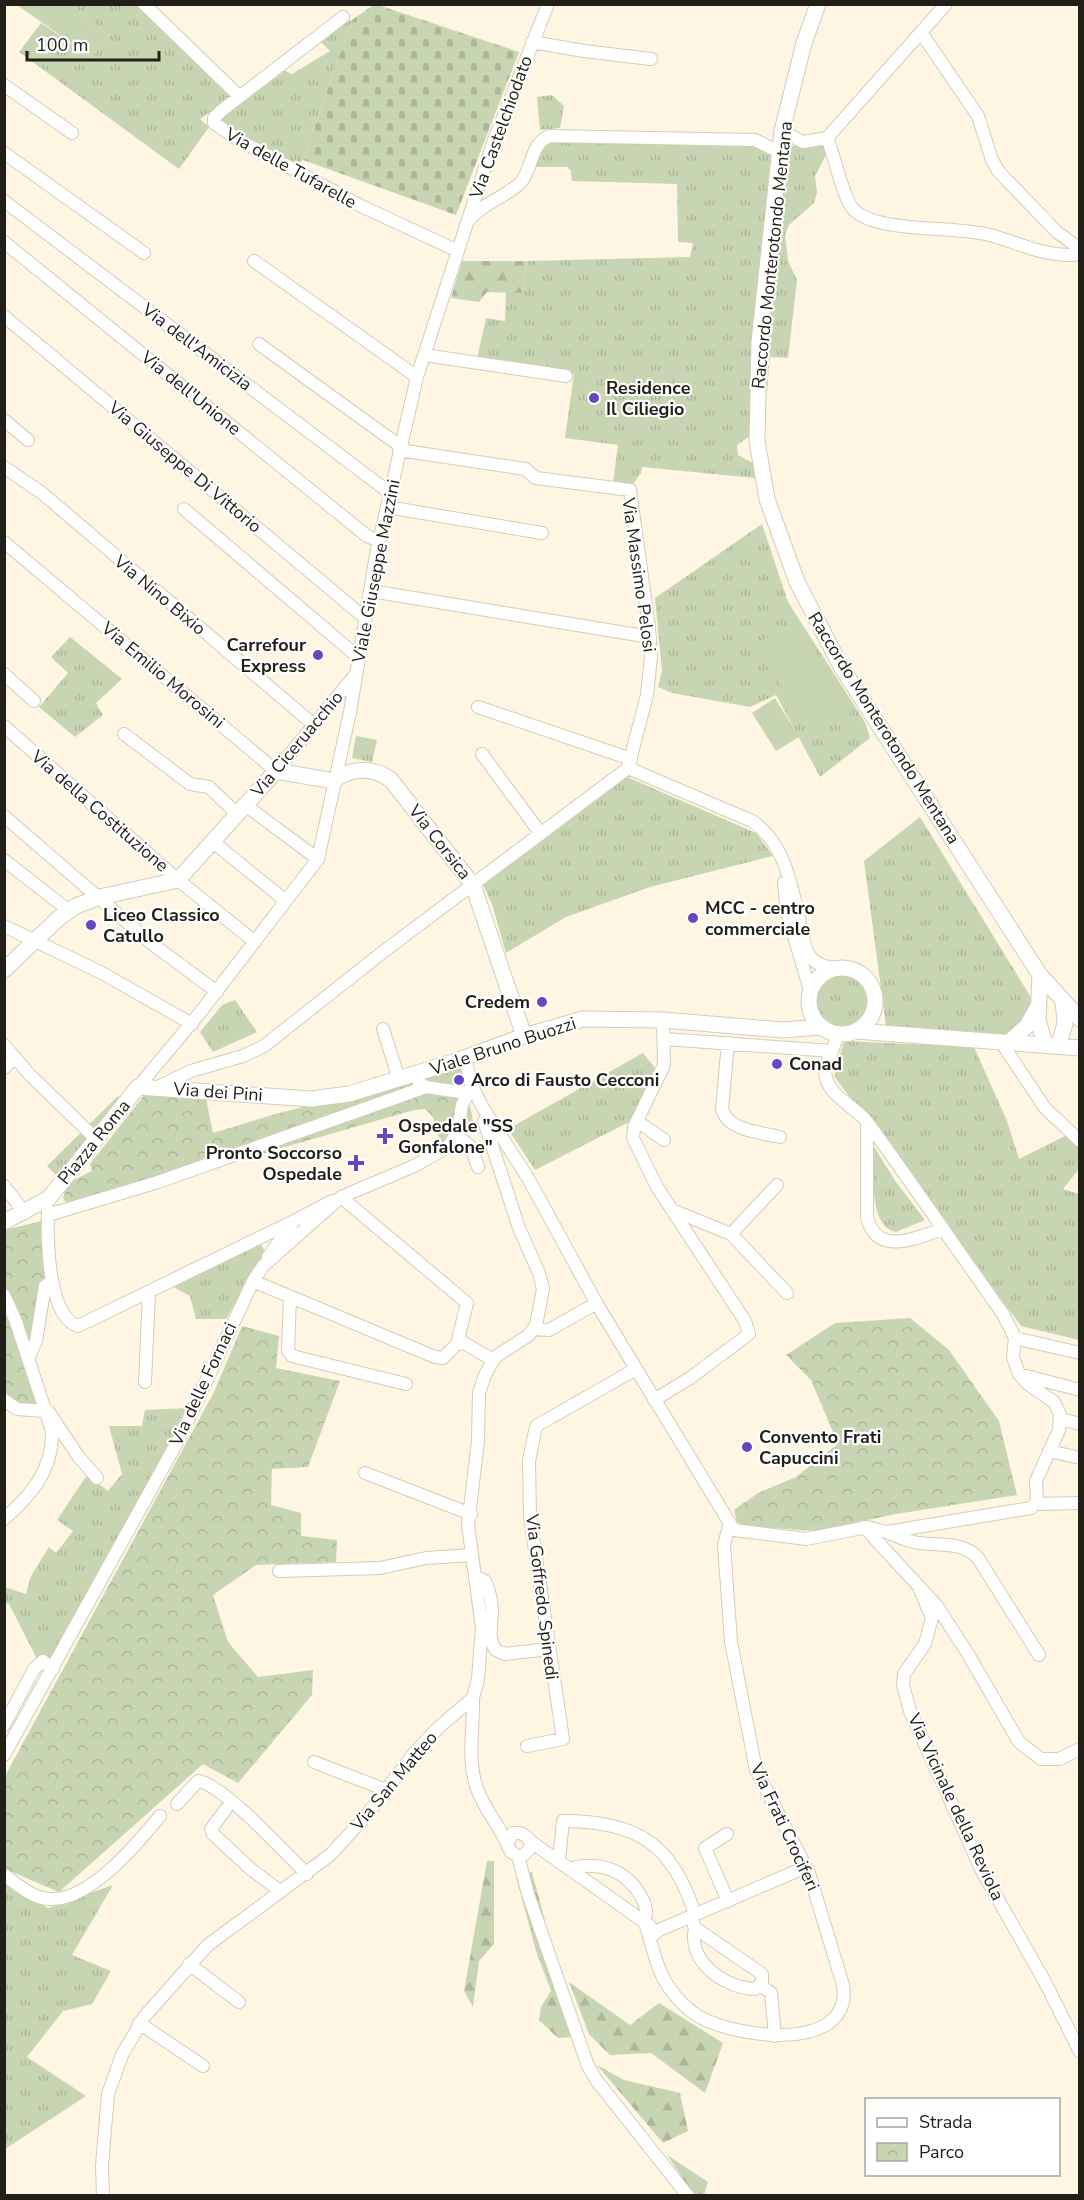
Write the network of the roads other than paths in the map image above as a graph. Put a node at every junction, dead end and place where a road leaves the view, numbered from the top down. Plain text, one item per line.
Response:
1 (144, 4) edge
2 (548, 4) edge
3 (818, 4) edge
4 (946, 4) edge
5 (343, 17) dead end
6 (922, 34) junction
7 (532, 42) junction
8 (651, 58) dead end
9 (4, 85) edge
10 (239, 96) junction
11 (782, 131) junction
12 (72, 133) dead end
13 (827, 138) junction
14 (773, 149) dead end
15 (4, 153) edge
16 (4, 201) edge
17 (466, 224) junction
18 (4, 242) edge
19 (1080, 249) edge
20 (458, 251) junction
21 (144, 253) dead end
22 (1080, 254) edge
23 (254, 261) dead end
24 (4, 316) edge
25 (259, 344) dead end
26 (424, 355) junction
27 (566, 376) dead end
28 (417, 377) junction
29 (4, 420) edge
30 (28, 440) dead end
31 (400, 448) junction
32 (4, 466) edge
33 (390, 493) junction
34 (387, 507) junction
35 (184, 509) dead end
36 (542, 533) dead end
37 (379, 541) junction
38 (4, 542) edge
39 (371, 591) junction
40 (365, 618) junction
41 (650, 637) junction
42 (358, 657) junction
43 (4, 674) edge
44 (356, 674) junction
45 (34, 701) dead end
46 (478, 707) dead end
47 (314, 725) junction
48 (4, 726) edge
49 (124, 734) dead end
50 (482, 754) dead end
51 (629, 763) junction
52 (276, 771) junction
53 (334, 782) junction
54 (241, 810) junction
55 (4, 816) edge
56 (541, 834) junction
57 (213, 842) junction
58 (781, 858) junction
59 (318, 859) junction
60 (4, 860) edge
61 (178, 880) junction
62 (473, 885) junction
63 (100, 897) junction
64 (286, 901) junction
65 (68, 910) junction
66 (4, 926) edge
67 (35, 941) junction
68 (255, 942) junction
69 (835, 968) junction
70 (4, 970) edge
71 (1040, 975) junction
72 (217, 992) junction
73 (809, 995) junction
74 (1063, 1000) junction
75 (875, 1004) junction
76 (1037, 1008) junction
77 (1080, 1019) edge
78 (663, 1020) junction
79 (192, 1024) junction
80 (747, 1027) junction
81 (821, 1027) junction
82 (383, 1029) dead end
83 (856, 1031) junction
84 (837, 1034) junction
85 (524, 1036) junction
86 (895, 1036) junction
87 (665, 1039) junction
88 (1005, 1042) junction
89 (728, 1043) junction
90 (4, 1045) edge
91 (1052, 1046) junction
92 (1080, 1048) edge
93 (832, 1051) junction
94 (15, 1057) junction
95 (465, 1058) junction
96 (4, 1068) edge
97 (404, 1078) junction
98 (138, 1087) junction
99 (426, 1087) junction
100 (156, 1088) junction
101 (298, 1098) joint
102 (471, 1098) junction
103 (637, 1121) junction
104 (867, 1122) junction
105 (456, 1135) junction
106 (780, 1137) dead end
107 (96, 1139) junction
108 (664, 1140) dead end
109 (1080, 1141) edge
110 (478, 1167) dead end
111 (4, 1185) edge
112 (777, 1185) dead end
113 (342, 1197) junction
114 (49, 1198) junction
115 (672, 1210) junction
116 (25, 1213) junction
117 (48, 1215) junction
118 (294, 1221) junction
119 (4, 1222) edge
120 (942, 1229) junction
121 (732, 1234) junction
122 (263, 1235) junction
123 (271, 1250) junction
124 (263, 1266) junction
125 (253, 1281) junction
126 (52, 1282) junction
127 (149, 1292) junction
128 (788, 1293) dead end
129 (4, 1295) edge
130 (290, 1298) junction
131 (598, 1305) junction
132 (533, 1329) junction
133 (1016, 1338) junction
134 (457, 1344) junction
135 (1080, 1353) edge
136 (28, 1359) junction
137 (493, 1360) junction
138 (636, 1369) junction
139 (1019, 1374) junction
140 (145, 1382) dead end
141 (406, 1384) dead end
142 (1080, 1390) edge
143 (4, 1400) edge
144 (654, 1400) junction
145 (44, 1408) junction
146 (1061, 1419) junction
147 (1080, 1424) edge
148 (1049, 1451) junction
149 (1080, 1458) edge
150 (365, 1473) dead end
151 (97, 1478) dead end
152 (1080, 1503) edge
153 (1036, 1504) junction
154 (471, 1514) junction
155 (4, 1519) edge
156 (729, 1526) junction
157 (864, 1527) junction
158 (887, 1532) junction
159 (472, 1555) junction
160 (279, 1571) dead end
161 (477, 1577) junction
162 (925, 1595) junction
163 (549, 1649) junction
164 (1039, 1656) dead end
165 (53, 1669) junction
166 (473, 1698) junction
167 (4, 1725) edge
168 (527, 1746) dead end
169 (1080, 1749) edge
170 (4, 1755) edge
171 (314, 1762) dead end
172 (386, 1790) junction
173 (177, 1804) dead end
174 (226, 1809) dead end
175 (160, 1816) dead end
176 (491, 1819) junction
177 (516, 1833) junction
178 (727, 1834) dead end
179 (530, 1841) junction
180 (507, 1844) junction
181 (522, 1855) junction
182 (554, 1857) junction
183 (806, 1867) junction
184 (571, 1868) junction
185 (306, 1874) junction
186 (4, 1875) edge
187 (280, 1891) junction
188 (728, 1900) junction
189 (644, 1920) junction
190 (694, 1920) junction
191 (655, 1934) junction
192 (189, 1964) junction
193 (760, 1985) junction
194 (239, 2002) dead end
195 (140, 2024) junction
196 (775, 2036) junction
197 (1080, 2052) edge
198 (203, 2066) dead end
199 (103, 2196) edge
200 (688, 2196) edge

1 - 10 street
2 - 7 street, Via Castelchiodato
3 - 11 main road, Raccordo Monterotondo Mentana
4 - 6 street
5 - 10 street, Via delle Tufarelle
6 - 13 street
6 - 19 street
7 - 8 street
7 - 17 street, Via Castelchiodato
9 - 12 street
10 - 20 street, Via delle Tufarelle
11 - 13 street
11 - 71 main road, Raccordo Monterotondo Mentana
13 - 22 street
14 - 17 street
15 - 21 street
16 - 33 street, Via dell'Amicizia
17 - 20 street, Via Castelchiodato
18 - 37 street, Via dell'Unione
20 - 26 street, Viale Giuseppe Mazzini
23 - 28 street
24 - 40 street, Via Giuseppe Di Vittorio
25 - 31 street
26 - 27 street
26 - 28 street, Viale Giuseppe Mazzini
28 - 31 street, Viale Giuseppe Mazzini
29 - 30 street
31 - 33 street, Viale Giuseppe Mazzini
31 - 41 street, Via Massimo Pelosi
32 - 47 street, Via Nino Bixio
33 - 34 street, Viale Giuseppe Mazzini
34 - 36 street
34 - 37 street, Viale Giuseppe Mazzini
35 - 42 street
37 - 39 street, Viale Giuseppe Mazzini
38 - 52 street, Via Emilio Morosini
39 - 40 street, Viale Giuseppe Mazzini
39 - 41 street
40 - 42 street, Viale Giuseppe Mazzini
41 - 51 street, Via Massimo Pelosi
42 - 44 street, Viale Giuseppe Mazzini
43 - 45 street
44 - 47 street, Via Ciceruacchio
44 - 53 street, Viale Giuseppe Mazzini
46 - 51 street
47 - 52 street, Via Ciceruacchio
48 - 61 street, Via della Costituzione
49 - 54 street, Via Ciceruacchio
50 - 56 street
51 - 56 street
51 - 58 street
52 - 53 main road, Via Emilio Morosini
52 - 54 main road, Via Ciceruacchio
53 - 59 street, Viale Giuseppe Mazzini
53 - 62 main road, Via Corsica
54 - 57 main road, Via Ciceruacchio
54 - 59 street
55 - 63 street
56 - 62 street
57 - 61 main road, Via Ciceruacchio
57 - 64 street
58 - 69 street
58 - 73 street
59 - 64 street, Viale Giuseppe Mazzini
60 - 65 street
61 - 63 main road, Via della Costituzione
61 - 68 street
62 - 85 main road, Via Corsica
62 - 100 street
63 - 65 main road, Via della Costituzione
63 - 72 street
64 - 68 street, Viale Giuseppe Mazzini
65 - 67 main road, Via della Costituzione
66 - 67 street
67 - 70 main road, Via della Costituzione
67 - 79 street
68 - 72 street, Viale Giuseppe Mazzini
69 - 73 main road
69 - 75 main road
71 - 74 main road, Raccordo Monterotondo Mentana
71 - 76 main road
72 - 79 street, Viale Giuseppe Mazzini
73 - 80 main road, Viale Bruno Buozzi
73 - 81 main road
74 - 77 main road, Raccordo Monterotondo Mentana
74 - 91 main road
75 - 83 main road
75 - 86 main road
76 - 88 main road
76 - 91 main road
78 - 80 main road, Viale Bruno Buozzi
78 - 85 main road, Viale Bruno Buozzi
78 - 87 street
79 - 98 street, Viale Giuseppe Mazzini
80 - 81 main road, Viale Bruno Buozzi
81 - 84 main road
82 - 97 street
83 - 84 main road
83 - 86 main road
84 - 93 street
85 - 95 main road, Viale Bruno Buozzi
86 - 88 main road
87 - 89 street
87 - 103 street
88 - 91 main road
88 - 109 street
89 - 93 street
89 - 106 street
90 - 94 street
91 - 92 main road
93 - 104 street
94 - 96 street
94 - 107 street
95 - 97 main road, Viale Bruno Buozzi
95 - 102 street
97 - 99 street
97 - 101 main road, Viale Bruno Buozzi
98 - 100 main road, Via dei Pini
98 - 107 main road, Piazza Roma
99 - 102 street
99 - 117 street, Viale Bruno Buozzi
100 - 101 main road, Via dei Pini
102 - 105 street
102 - 131 street
102 - 132 street
103 - 108 street
103 - 115 street
104 - 120 street
104 - 120 street
105 - 110 street
105 - 113 street, Via delle Fornaci
107 - 114 main road, Piazza Roma
111 - 116 street
112 - 121 street
113 - 118 street
113 - 124 street, Via delle Fornaci
113 - 134 street
114 - 116 main road, Piazza Roma
114 - 117 street
115 - 121 street
115 - 144 street
116 - 119 main road, Piazza Roma
117 - 126 street
118 - 122 street
118 - 123 street
120 - 133 street
121 - 128 street
122 - 123 street
122 - 127 street
123 - 124 street
124 - 125 street, Via delle Fornaci
125 - 130 street
125 - 165 street, Via delle Fornaci
126 - 127 street
126 - 136 street
127 - 140 street
129 - 136 street
130 - 134 street
130 - 141 street
131 - 132 street
131 - 138 street
132 - 137 street
133 - 135 street
133 - 139 street
134 - 137 street
136 - 145 street
137 - 154 street
138 - 144 street
138 - 163 street, Via Goffredo Spinedi
139 - 142 street
139 - 146 street
143 - 145 street
144 - 156 street
145 - 151 street
145 - 155 street
146 - 147 street
146 - 148 street
148 - 149 street
148 - 153 street
150 - 154 street
152 - 153 street
153 - 158 street
154 - 159 street
156 - 157 street
156 - 183 street, Via Frati Crociferi
157 - 158 street
157 - 162 street, Via Vicinale della Reviola
158 - 164 street
159 - 160 street
159 - 161 street
161 - 163 street
161 - 166 street
162 - 169 street
162 - 197 street, Via Vicinale della Reviola
163 - 168 street, Via Goffredo Spinedi
165 - 167 street
165 - 170 street, Via delle Fornaci
166 - 172 street, Via San Matteo
166 - 176 street
171 - 172 street
172 - 185 street, Via San Matteo
173 - 185 street
174 - 187 street
175 - 186 street
176 - 177 street
176 - 180 street
177 - 179 street
177 - 180 street
178 - 188 street
179 - 181 street
179 - 182 street
180 - 181 street
181 - 182 street
181 - 200 street
182 - 184 street
182 - 190 street
183 - 188 street
183 - 196 street, Via Frati Crociferi
184 - 189 street
184 - 189 street
185 - 187 street, Via San Matteo
187 - 192 street, Via San Matteo
188 - 190 street
189 - 191 street
190 - 191 street
190 - 193 street
190 - 193 street
191 - 196 street, Via Frati Crociferi
192 - 194 street
192 - 195 street, Via San Matteo
193 - 196 street
195 - 198 street
195 - 199 street, Via San Matteo

